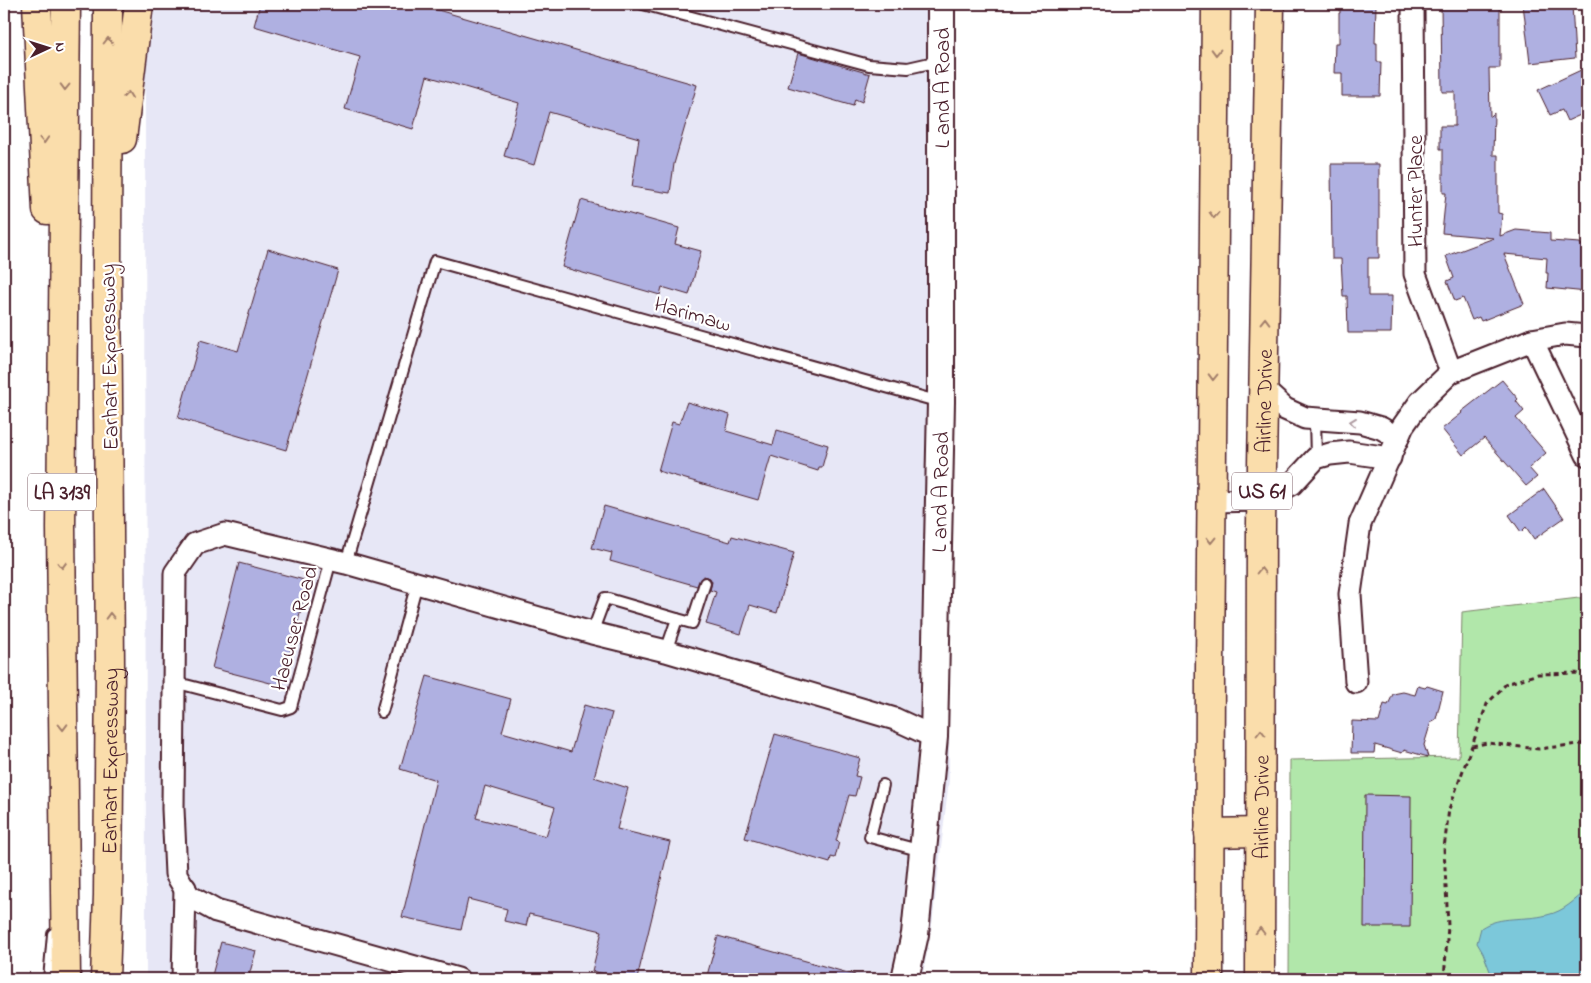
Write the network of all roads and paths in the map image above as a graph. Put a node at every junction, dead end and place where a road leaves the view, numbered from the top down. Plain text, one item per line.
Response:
1 (38, 4) edge
2 (66, 4) edge
3 (108, 4) edge
4 (139, 4) edge
5 (643, 4) edge
6 (941, 4) edge
7 (1216, 4) edge
8 (1270, 4) edge
9 (1413, 4) edge
10 (940, 61) junction
11 (436, 261) joint
12 (106, 264) junction
13 (1587, 336) edge
14 (1532, 340) junction
15 (1451, 372) junction
16 (1263, 389) junction
17 (941, 402) junction
18 (1315, 419) junction
19 (1398, 438) junction
20 (1587, 455) edge
21 (1316, 458) junction
22 (1390, 458) junction
23 (1262, 500) junction
24 (1212, 501) junction
25 (61, 528) junction
26 (338, 562) junction
27 (418, 584) junction
28 (706, 584) dead end
29 (676, 619) junction
30 (592, 633) junction
31 (666, 651) junction
32 (1587, 673) edge
33 (174, 682) junction
34 (1356, 682) dead end
35 (382, 712) dead end
36 (934, 737) junction
37 (1587, 743) edge
38 (1472, 746) junction
39 (883, 785) dead end
40 (64, 806) junction
41 (1260, 832) junction
42 (1209, 834) junction
43 (923, 851) junction
44 (185, 888) junction
45 (108, 895) junction
46 (49, 979) edge
47 (66, 979) edge
48 (105, 979) edge
49 (115, 979) edge
50 (183, 979) edge
51 (458, 979) edge
52 (905, 979) edge
53 (1209, 979) edge
54 (1260, 979) edge
55 (1444, 979) edge

1 -> 25 highway
2 -> 25 highway, Earhart Expressway / LA 3139
12 -> 3 highway, Earhart Expressway / LA 3139
12 -> 4 highway
5 - 10 lane
6 - 10 street, L and A Road
7 -> 24 highway, US 61
16 -> 8 highway, Airline Drive / US 61
9 - 15 street, Hunter Place
10 - 17 street, L and A Road
11 - 17 lane, Harimaw
11 - 26 lane, Haeuser Road
45 -> 12 highway, Earhart Expressway / LA 3139
13 - 14 street
14 - 15 street
14 - 20 street
15 - 19 street
16 - 18 street
16 - 23 highway, Airline Drive / US 61
17 - 36 street, L and A Road
19 -> 18 street
18 - 21 lane
19 - 22 street
21 - 22 street
21 - 23 street
22 - 34 street
23 - 24 street
41 -> 23 highway, Airline Drive / US 61
24 -> 42 highway, US 61
25 -> 40 highway, Earhart Expressway / LA 3139
26 - 27 street
26 - 33 lane, Haeuser Road
26 - 33 street
27 - 30 street
27 - 35 lane
28 - 29 lane
29 - 30 lane
29 - 31 lane
30 - 31 street
31 - 36 street
32 - 38 path
33 - 44 street
36 - 43 street, L and A Road
37 - 38 path
38 - 55 path
39 - 43 lane
40 - 46 lane
40 - 47 highway, Earhart Expressway / LA 3139
41 - 42 highway
54 -> 41 highway, Airline Drive / US 61
42 - 53 highway, US 61
43 - 52 street, L and A Road
44 - 50 street
44 - 51 street
45 - 48 highway, Earhart Expressway / LA 3139
45 - 49 highway

